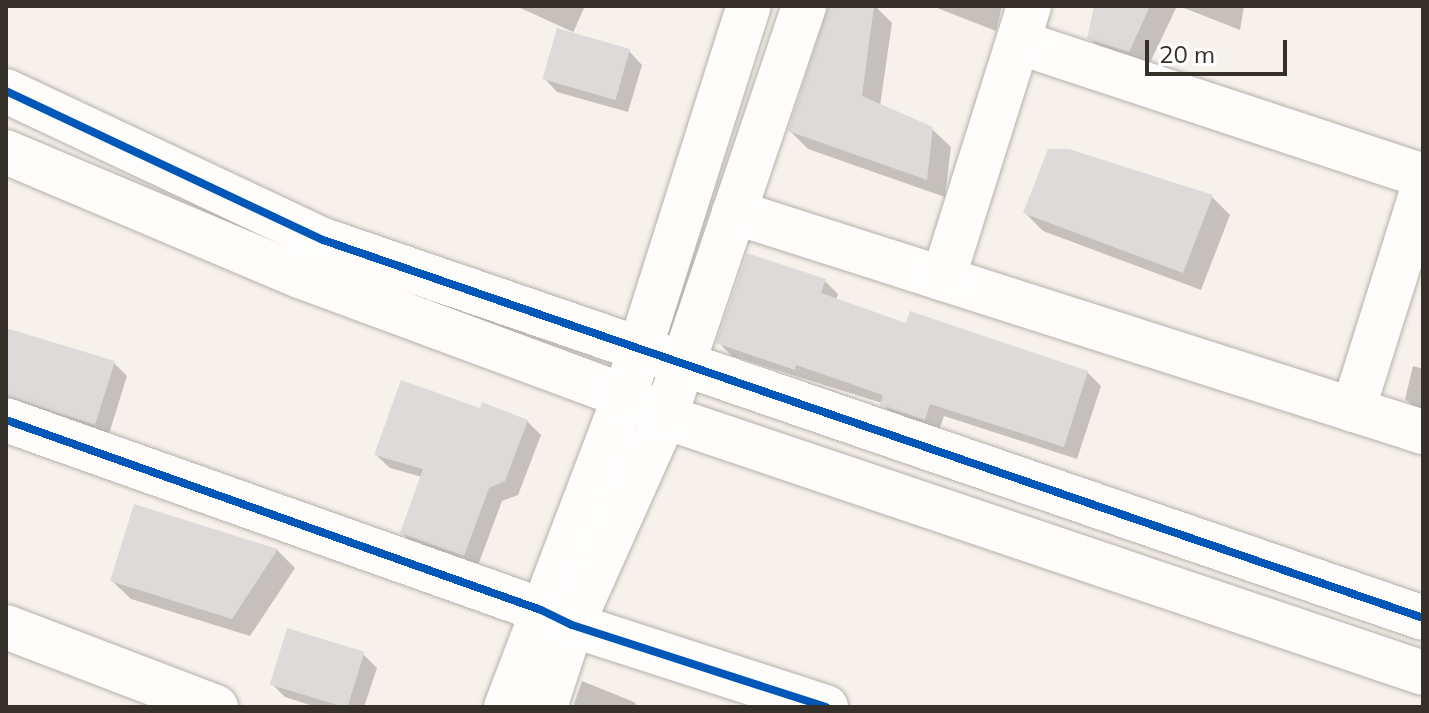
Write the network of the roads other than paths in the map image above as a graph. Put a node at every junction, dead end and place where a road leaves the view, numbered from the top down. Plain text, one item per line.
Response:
1 (749, 6) edge
2 (804, 6) edge
3 (1024, 24) edge
4 (6, 91) edge
5 (6, 152) edge
6 (1423, 176) edge
7 (1423, 188) edge
8 (734, 212) junction
9 (943, 279) junction
10 (640, 349) junction
11 (682, 364) junction
12 (625, 396) junction
13 (1353, 410) junction
14 (665, 417) junction
15 (7, 422) edge
16 (1423, 432) edge
17 (557, 618) junction
18 (1423, 618) edge
19 (6, 627) edge
20 (1423, 673) edge
21 (781, 700) edge
22 (216, 707) edge
23 (506, 707) edge
24 (545, 707) edge
25 (826, 707) edge

1 - 10 street
2 - 8 street
3 - 6 street
3 - 9 street
4 - 10 street
5 - 12 street
7 - 13 street
8 - 9 street
8 - 11 street
9 - 13 street
10 - 11 street
10 - 12 street
11 - 14 street
11 - 18 street
12 - 14 street
12 - 17 street
13 - 16 street
14 - 17 street
14 - 20 street
15 - 17 street
17 - 21 street
17 - 23 street
17 - 24 street
19 - 22 street
21 - 25 street

